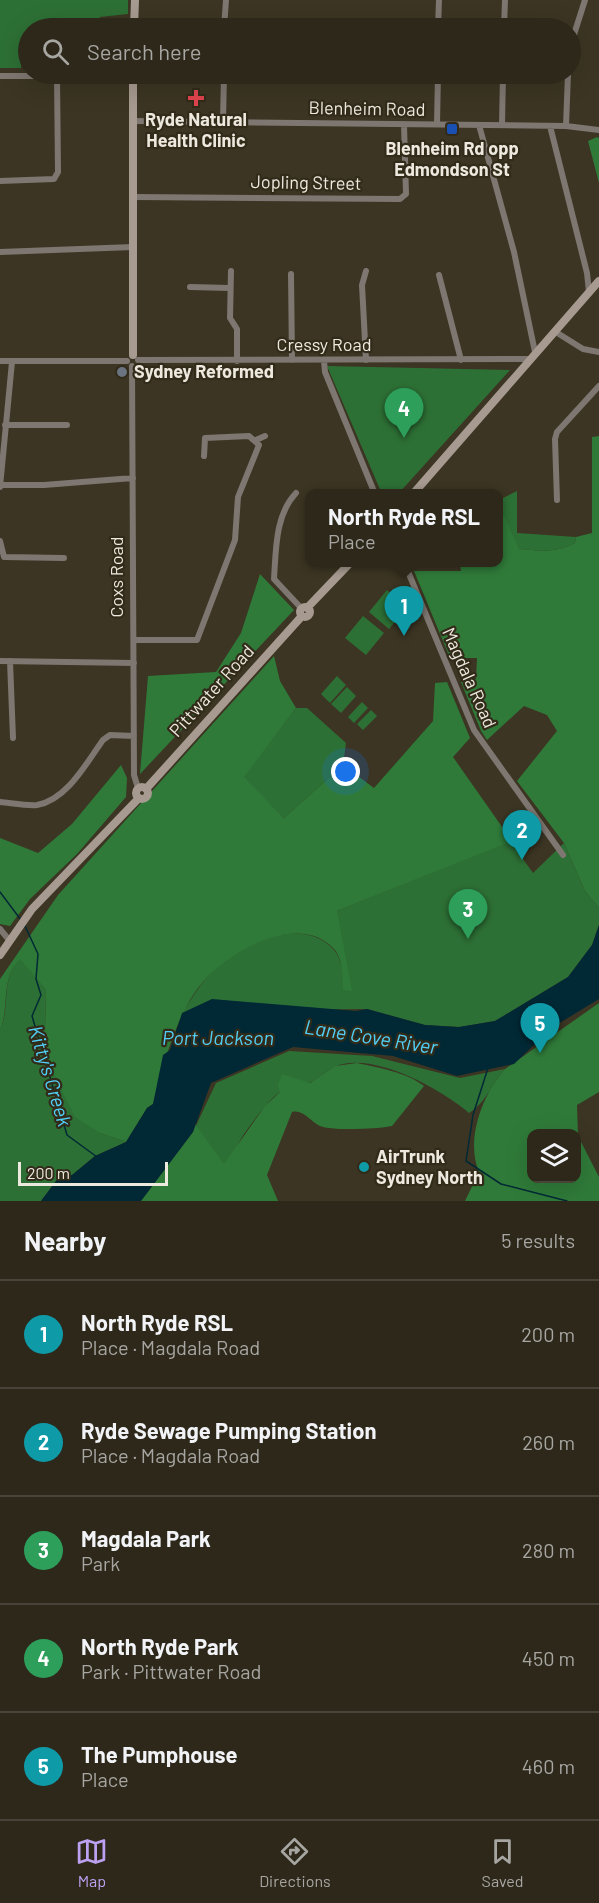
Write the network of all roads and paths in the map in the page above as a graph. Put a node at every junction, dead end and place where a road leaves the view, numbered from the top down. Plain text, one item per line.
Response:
1 (135, 0) edge
2 (226, 0) edge
3 (439, 0) edge
4 (505, 0) edge
5 (585, 0) edge
6 (134, 18) edge
7 (225, 18) edge
8 (438, 18) edge
9 (504, 18) edge
10 (579, 18) edge
11 (0, 76) edge
12 (18, 76) edge
13 (57, 84) edge
14 (132, 84) edge
15 (224, 84) edge
16 (438, 84) edge
17 (503, 84) edge
18 (568, 84) edge
19 (134, 121) junction
20 (223, 122) junction
21 (437, 124) junction
22 (404, 125) junction
23 (479, 125) junction
24 (502, 125) junction
25 (550, 126) junction
26 (566, 126) junction
27 (599, 130) edge
28 (0, 181) edge
29 (134, 196) junction
30 (133, 247) junction
31 (0, 252) edge
32 (231, 271) dead end
33 (366, 272) dead end
34 (587, 273) junction
35 (291, 274) dead end
36 (439, 275) dead end
37 (599, 280) edge
38 (190, 287) dead end
39 (230, 288) junction
40 (599, 290) edge
41 (589, 292) junction
42 (565, 320) junction
43 (559, 334) junction
44 (533, 335) junction
45 (547, 339) junction
46 (599, 352) edge
47 (532, 356) junction
48 (292, 360) junction
49 (366, 360) junction
50 (461, 360) junction
51 (510, 360) junction
52 (133, 361) junction
53 (237, 361) junction
54 (324, 361) junction
55 (0, 362) edge
56 (12, 362) junction
57 (518, 370) junction
58 (512, 379) junction
59 (599, 386) edge
60 (4, 425) junction
61 (67, 425) dead end
62 (265, 436) dead end
63 (256, 440) junction
64 (204, 456) dead end
65 (133, 478) junction
66 (0, 486) edge
67 (373, 489) edge
68 (417, 489) edge
69 (296, 493) dead end
70 (557, 501) dead end
71 (0, 541) edge
72 (64, 558) dead end
73 (346, 567) edge
74 (406, 567) edge
75 (304, 611) junction
76 (134, 640) junction
77 (0, 661) edge
78 (10, 661) junction
79 (134, 663) junction
80 (134, 736) junction
81 (13, 738) dead end
82 (142, 788) junction
83 (0, 802) edge
84 (563, 855) dead end
85 (0, 929) edge
86 (9, 940) junction
87 (0, 955) edge

1 - 6 main road
2 - 7 street
3 - 8 street
4 - 9 street
5 - 10 street
11 - 12 street
13 - 28 street
14 - 19 main road, Coxs Road
15 - 20 street
16 - 21 street
17 - 24 street
18 - 26 street
19 - 20 street, Blenheim Road
19 - 29 main road, Coxs Road
20 - 22 street, Blenheim Road
21 - 22 street, Blenheim Road
21 - 23 street, Blenheim Road
22 - 29 street, Jopling Street
23 - 24 street, Blenheim Road
23 - 44 street
24 - 25 street, Blenheim Road
25 - 26 street, Blenheim Road
25 - 34 street
26 - 27 street, Blenheim Road
29 - 30 main road, Coxs Road
30 - 31 street
30 - 52 main road, Coxs Road
32 - 39 street
33 - 49 street
34 - 37 street
34 - 41 street
35 - 48 street
36 - 50 street
37 - 41 main road
38 - 39 street
39 - 53 street
40 - 43 main road
41 - 42 main road
42 - 43 street
42 - 45 main road
43 - 45 street
43 - 46 street
43 - 58 main road
44 - 45 street
44 - 47 street
45 - 47 main road
47 - 51 street, Cressy Road
47 - 57 main road
48 - 53 street, Cressy Road
48 - 54 street, Cressy Road
49 - 50 street, Cressy Road
49 - 54 street, Cressy Road
50 - 51 street, Cressy Road
51 - 57 street
52 - 53 street, Cressy Road
52 - 56 street, Cressy Road
52 - 65 street, Coxs Road
54 - 67 street
55 - 56 street, Cressy Road
56 - 60 street
57 - 58 main road
58 - 68 main road
59 - 70 street
60 - 61 street
60 - 66 street
62 - 63 street
63 - 64 street
63 - 76 street
65 - 66 street
65 - 76 street, Coxs Road
69 - 75 street
71 - 72 street
73 - 75 main road, Pittwater Road
74 - 84 street, Magdala Road
75 - 82 main road, Pittwater Road
76 - 79 street, Coxs Road
77 - 78 street
78 - 79 street
78 - 81 street
79 - 80 street, Coxs Road
80 - 82 street, Coxs Road
80 - 83 street
82 - 86 main road, Pittwater Road
85 - 86 street
86 - 87 main road

